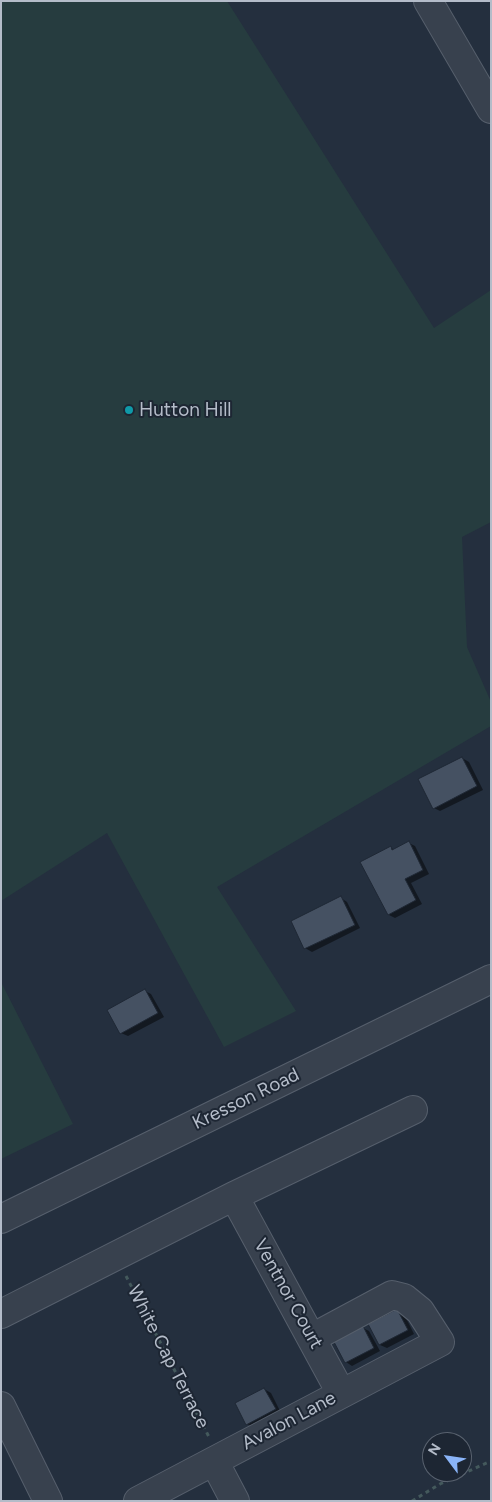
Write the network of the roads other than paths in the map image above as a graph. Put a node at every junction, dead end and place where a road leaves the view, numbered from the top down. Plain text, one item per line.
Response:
1 (428, 1) edge
2 (491, 109) edge
3 (491, 979) edge
4 (413, 1110) dead end
5 (234, 1196) junction
6 (1, 1219) edge
7 (1, 1314) edge
8 (312, 1338) junction
9 (341, 1393) junction
10 (1, 1406) edge
11 (217, 1460) junction
12 (48, 1501) edge
13 (138, 1501) edge
14 (235, 1501) edge

1 - 2 street
3 - 6 street, Kresson Road
4 - 5 street
5 - 7 street
5 - 8 street, Ventnor Court
8 - 9 street, Ventnor Court
8 - 9 street, Avalon Lane
9 - 11 street, Avalon Lane
10 - 12 street
11 - 13 street, Avalon Lane
11 - 14 street

